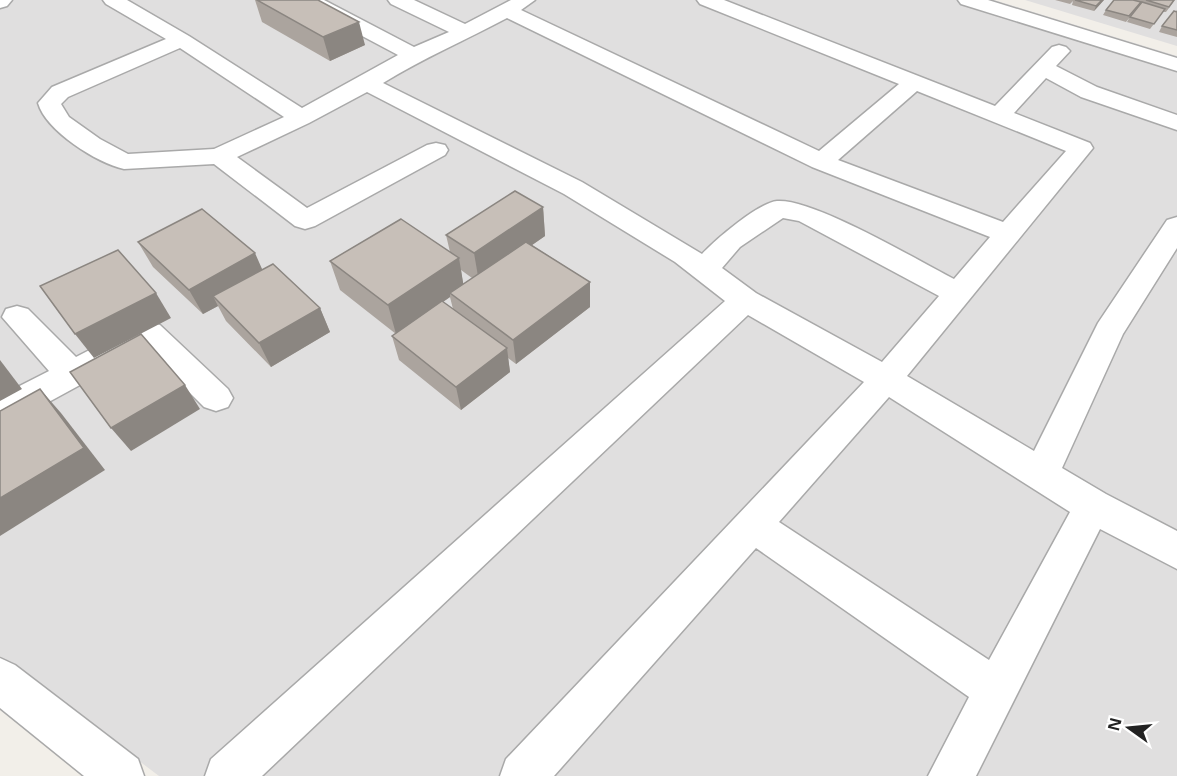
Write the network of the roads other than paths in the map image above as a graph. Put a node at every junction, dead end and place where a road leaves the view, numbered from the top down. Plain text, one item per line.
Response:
1 (113, 0) edge
2 (309, 0) edge
3 (398, 0) edge
4 (707, 0) edge
5 (971, 0) edge
6 (1009, 0) edge
7 (516, 5) edge
8 (466, 32) junction
9 (1076, 32) junction
10 (182, 40) junction
11 (1177, 51) edge
12 (414, 54) junction
13 (1177, 64) edge
14 (1043, 68) junction
15 (914, 82) junction
16 (367, 83) junction
17 (999, 115) junction
18 (301, 118) junction
19 (1177, 123) edge
20 (436, 150) dead end
21 (219, 156) junction
22 (821, 162) junction
23 (1177, 226) edge
24 (1009, 234) junction
25 (704, 270) junction
26 (958, 294) junction
27 (745, 300) junction
28 (17, 316) dead end
29 (72, 374) junction
30 (886, 379) junction
31 (216, 398) dead end
32 (0, 412) edge
33 (1041, 474) junction
34 (1093, 506) junction
35 (753, 525) junction
36 (1177, 551) edge
37 (0, 680) edge
38 (996, 690) junction
39 (121, 776) edge
40 (228, 776) edge
41 (523, 776) edge
42 (951, 776) edge

1 - 10 street
2 - 12 street
3 - 8 street
4 - 15 street
5 - 9 street
6 - 11 street
7 - 8 street
7 - 22 street
8 - 12 street
9 - 13 street
9 - 14 street
10 - 18 street
10 - 21 street
12 - 16 street
14 - 17 street
14 - 19 street
15 - 17 street
15 - 22 street
16 - 18 street
16 - 25 street
17 - 24 street
18 - 21 street
20 - 21 street
22 - 24 street
23 - 33 street
24 - 26 street
25 - 26 street
25 - 27 street
26 - 30 street
27 - 30 street
27 - 40 street
28 - 29 street
29 - 31 street
29 - 32 street
30 - 33 street
30 - 35 street
33 - 34 street
34 - 36 street
34 - 38 street
35 - 38 street
35 - 41 street
37 - 39 street
38 - 42 street

